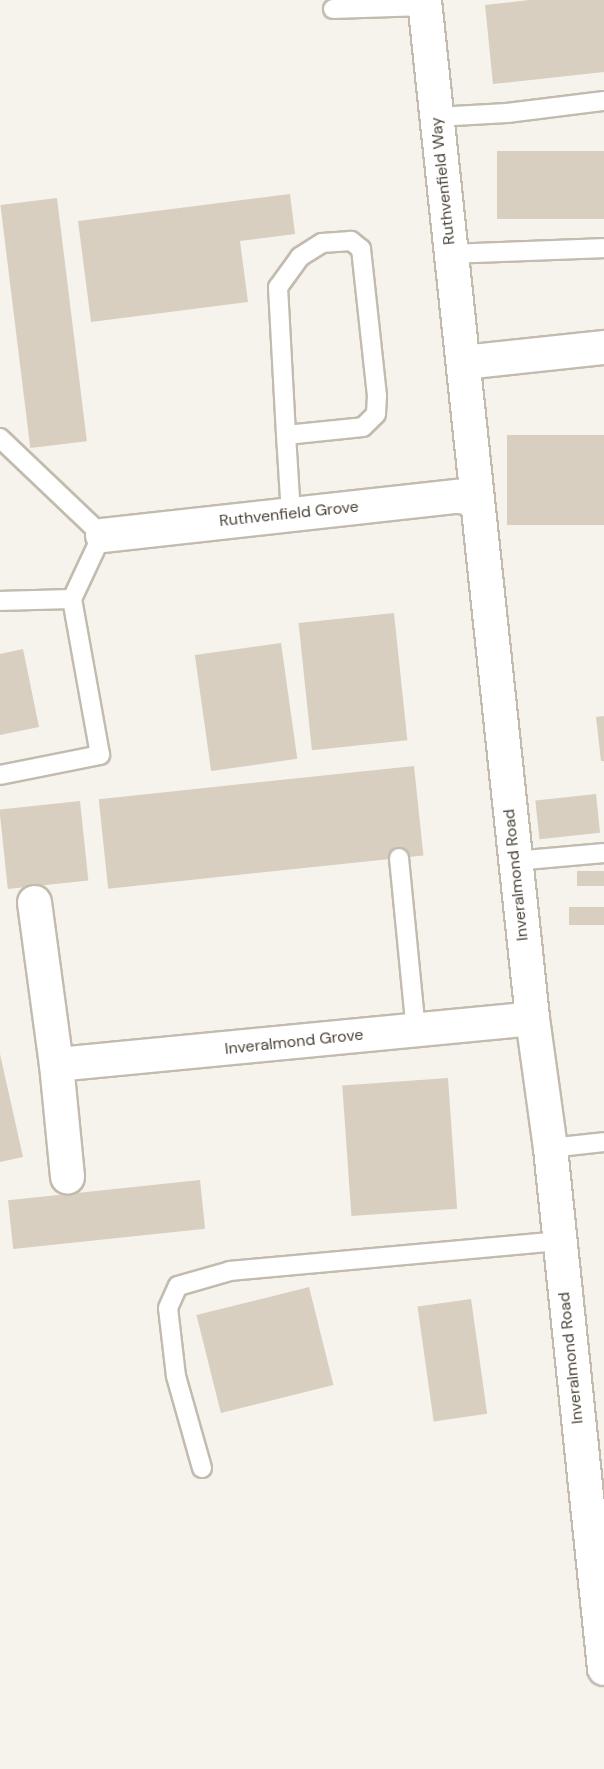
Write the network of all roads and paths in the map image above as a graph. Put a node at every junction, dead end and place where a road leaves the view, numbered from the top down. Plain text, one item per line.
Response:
1 (424, 3) edge
2 (333, 9) dead end
3 (604, 101) edge
4 (436, 117) junction
5 (604, 248) edge
6 (450, 254) junction
7 (604, 348) edge
8 (463, 363) junction
9 (286, 435) junction
10 (0, 438) edge
11 (476, 498) junction
12 (291, 514) junction
13 (102, 535) junction
14 (72, 599) junction
15 (0, 601) edge
16 (0, 776) edge
17 (604, 853) edge
18 (399, 858) dead end
19 (515, 861) junction
20 (34, 902) dead end
21 (531, 1018) junction
22 (416, 1030) junction
23 (56, 1064) junction
24 (604, 1142) edge
25 (550, 1148) junction
26 (67, 1176) dead end
27 (558, 1241) junction
28 (202, 1468) dead end
29 (596, 1511) edge
30 (604, 1668) edge

1 - 2 lane
1 - 4 street, Ruthvenfield Way
3 - 4 lane
4 - 6 street, Ruthvenfield Way
5 - 6 lane
6 - 8 street, Ruthvenfield Way
7 - 8 street
8 - 11 street, Inveralmond Road
9 - 9 lane
9 - 12 lane
10 - 13 lane
11 - 12 street, Ruthvenfield Grove
11 - 19 street, Inveralmond Road
12 - 13 street, Ruthvenfield Grove
13 - 14 lane
14 - 15 lane
14 - 16 lane
17 - 19 lane
18 - 22 lane
19 - 21 street, Inveralmond Road
20 - 23 street
21 - 22 street, Inveralmond Grove
21 - 25 street, Inveralmond Road
22 - 23 street, Inveralmond Grove
23 - 26 street
24 - 25 lane
25 - 27 street, Inveralmond Road
27 - 28 lane
27 - 29 street, Inveralmond Road
29 - 30 street, Inveralmond Road

